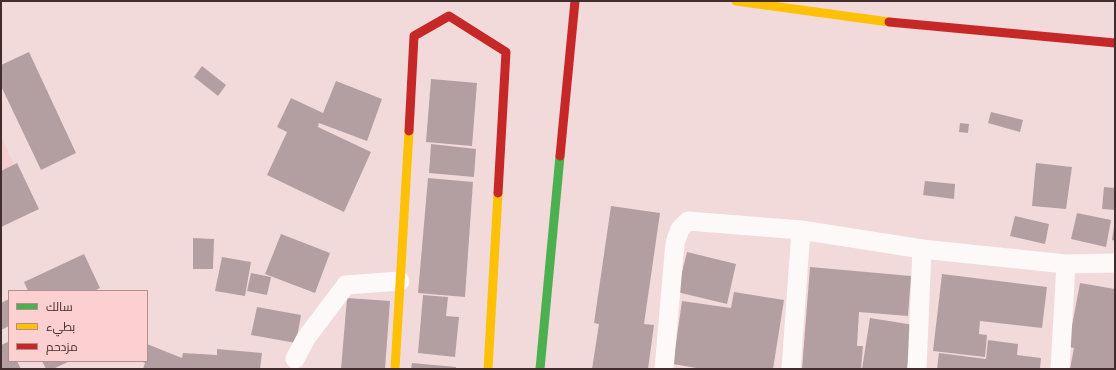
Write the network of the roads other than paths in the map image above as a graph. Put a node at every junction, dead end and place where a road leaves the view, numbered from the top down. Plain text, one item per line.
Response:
1 (575, 1) edge
2 (736, 1) edge
3 (895, 24) junction
4 (1115, 44) edge
5 (1074, 48) dead end
6 (801, 230) junction
7 (922, 249) junction
8 (1115, 263) edge
9 (1066, 264) junction
10 (400, 281) junction
11 (295, 359) dead end
12 (395, 369) edge
13 (488, 369) edge
14 (540, 369) edge
15 (664, 369) edge
16 (791, 369) edge
17 (917, 369) edge
18 (1060, 369) edge

1 - 14 main road
2 - 3 main road
3 - 4 main road
3 - 5 main road
6 - 7 street
6 - 15 street
6 - 16 street
7 - 9 street
7 - 17 street
8 - 9 street
9 - 18 street
10 - 11 street
10 - 12 main road
10 - 13 main road

